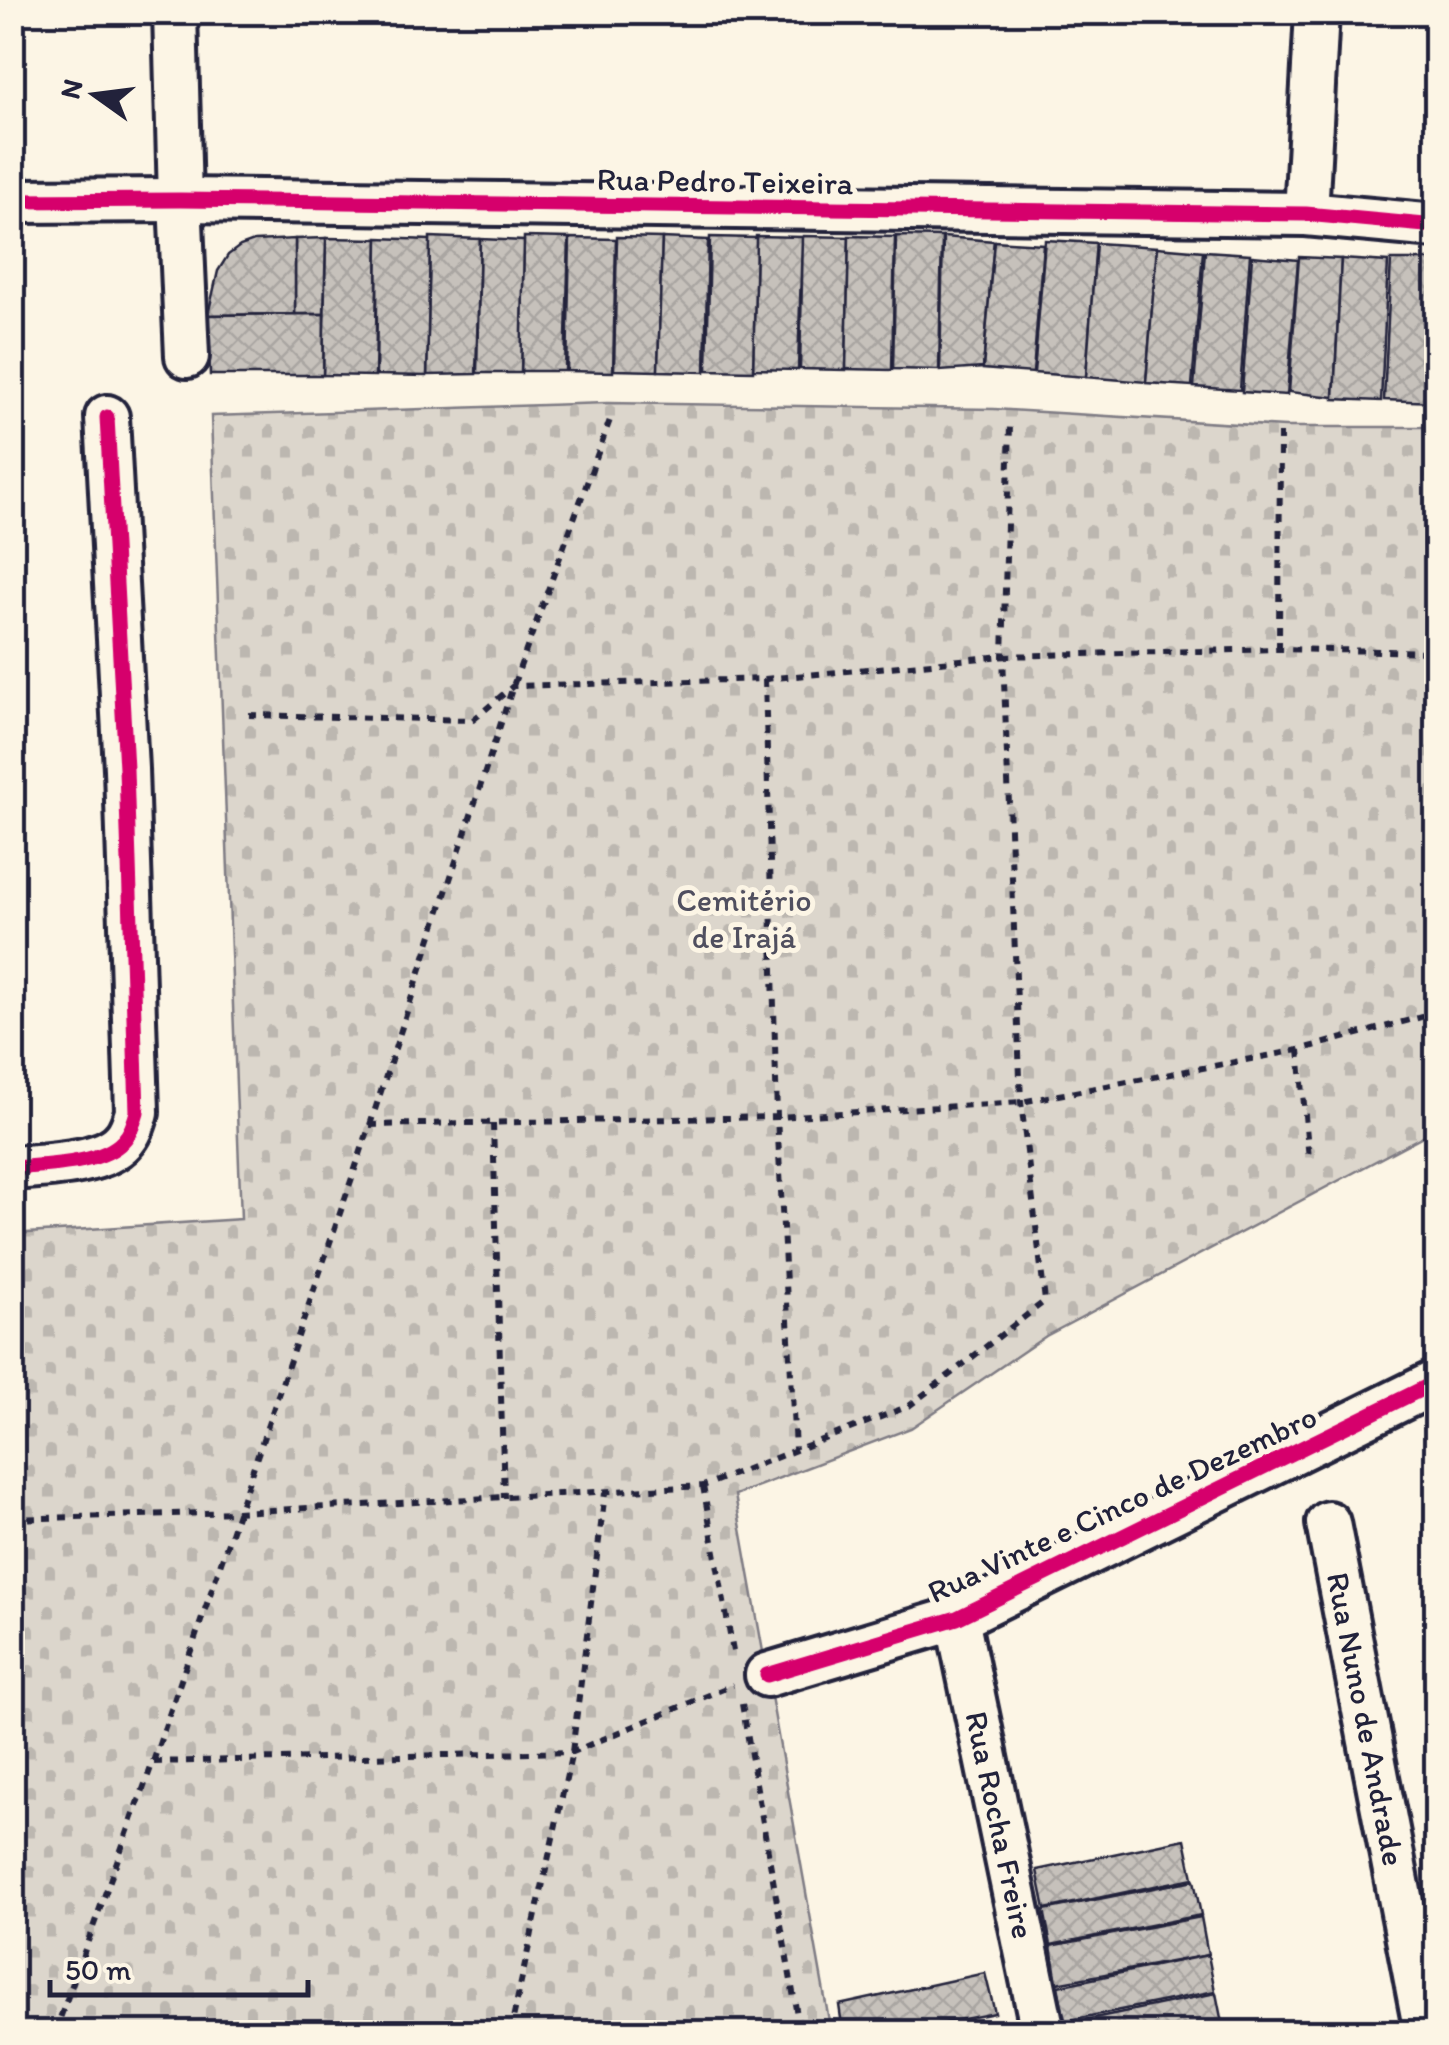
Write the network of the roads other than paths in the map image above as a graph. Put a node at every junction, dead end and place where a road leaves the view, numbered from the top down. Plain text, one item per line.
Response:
1 (175, 12) edge
2 (1318, 12) edge
3 (180, 200) junction
4 (12, 202) edge
5 (1306, 214) junction
6 (1436, 226) edge
7 (188, 356) dead end
8 (107, 417) dead end
9 (12, 1168) edge
10 (1436, 1382) edge
11 (1328, 1523) dead end
12 (957, 1618) junction
13 (753, 1679) road end
14 (1043, 2032) edge
15 (1426, 2032) edge

1 - 3 street
2 - 5 street
3 - 4 street, Rua Pedro Teixeira
3 - 5 street, Rua Pedro Teixeira
3 - 7 street
5 - 6 street, Rua Pedro Teixeira
8 - 9 street
10 - 12 street, Rua Vinte e Cinco de Dezembro
11 - 15 street, Rua Nuno de Andrade
12 - 13 street, Rua Vinte e Cinco de Dezembro
12 - 14 street, Rua Rocha Freire

